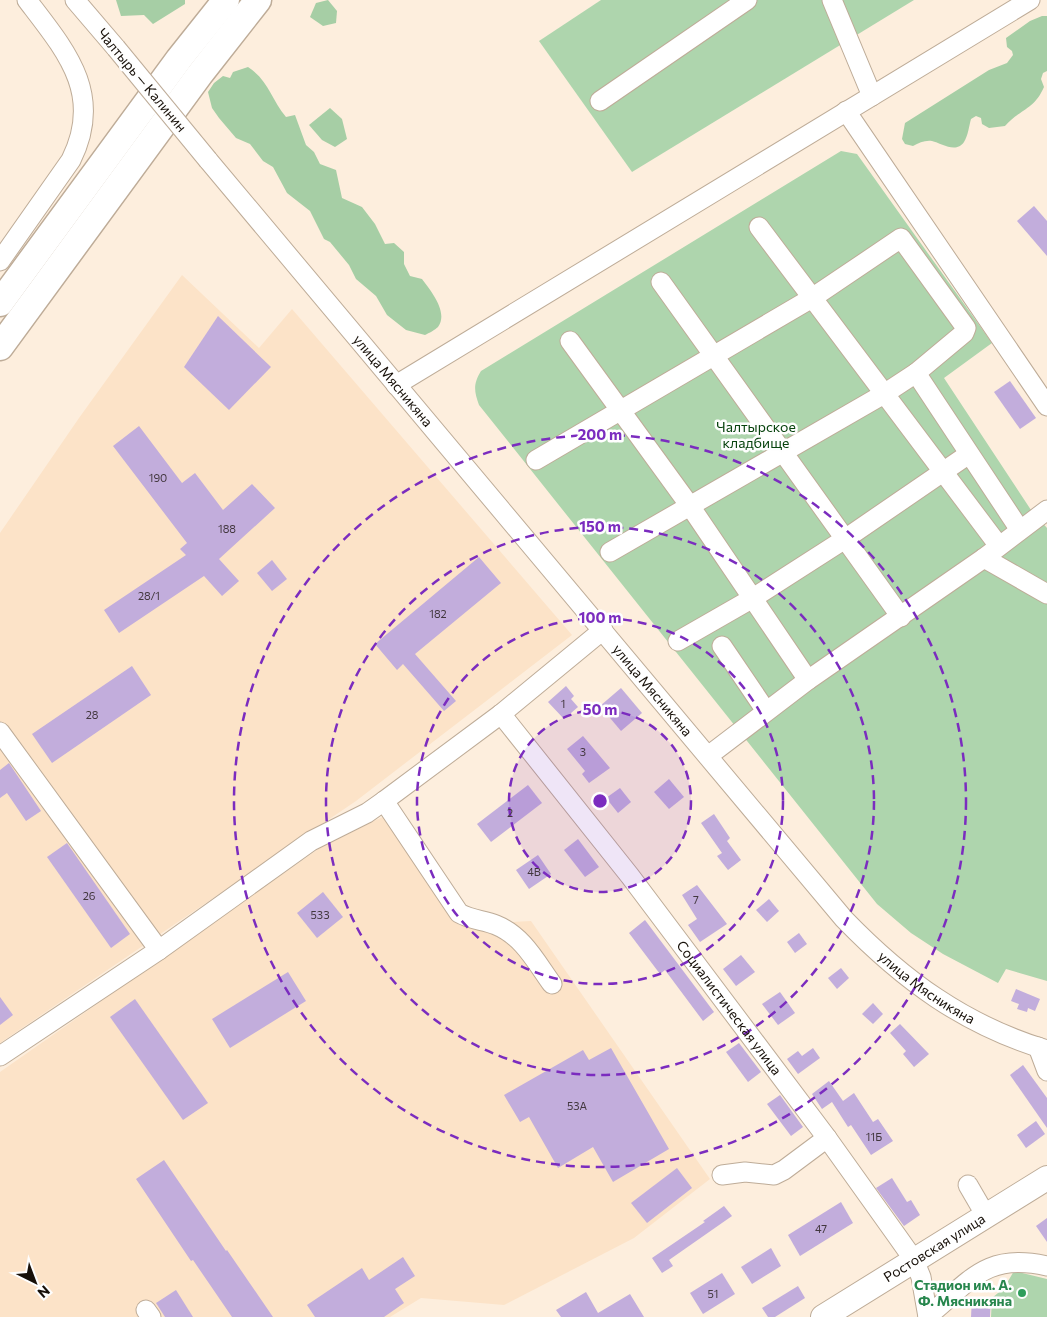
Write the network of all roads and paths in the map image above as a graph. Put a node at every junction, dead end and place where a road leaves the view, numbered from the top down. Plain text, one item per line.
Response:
1 (27, 0) edge
2 (75, 0) edge
3 (226, 0) edge
4 (258, 0) edge
5 (748, 0) edge
6 (832, 0) edge
7 (1030, 0) edge
8 (872, 96) junction
9 (600, 101) dead end
10 (846, 111) junction
11 (208, 160) joint
12 (759, 227) dead end
13 (0, 261) edge
14 (661, 282) dead end
15 (812, 298) junction
16 (0, 303) edge
17 (570, 341) dead end
18 (0, 347) edge
19 (714, 356) junction
20 (916, 373) junction
21 (396, 385) junction
22 (884, 394) junction
23 (1047, 406) edge
24 (619, 410) junction
25 (783, 453) junction
26 (969, 454) junction
27 (536, 460) dead end
28 (943, 470) junction
29 (690, 506) junction
30 (1047, 510) edge
31 (1020, 530) junction
32 (845, 539) junction
33 (610, 552) dead end
34 (992, 552) junction
35 (1047, 594) edge
36 (752, 598) junction
37 (901, 617) junction
38 (603, 630) junction
39 (678, 641) dead end
40 (722, 646) dead end
41 (808, 680) junction
42 (766, 711) junction
43 (501, 714) junction
44 (0, 732) edge
45 (708, 756) junction
46 (384, 801) junction
47 (159, 950) junction
48 (552, 984) dead end
49 (1042, 1049) edge
50 (0, 1056) edge
51 (1047, 1071) edge
52 (827, 1138) junction
53 (722, 1175) dead end
54 (1047, 1178) edge
55 (968, 1185) dead end
56 (986, 1216) junction
57 (914, 1260) junction
58 (1047, 1266) edge
59 (928, 1316) edge
60 (823, 1317) edge

1 - 13 street
2 - 11 street, Чалтырь — Калинин, bridge
3 - 16 highway
4 - 18 highway
5 - 9 street
6 - 8 street
7 - 8 street
8 - 10 street
10 - 21 street
10 - 23 street
11 - 21 street, улица Мясникяна
12 - 15 street
14 - 19 street
15 - 19 street
15 - 20 street
15 - 22 street
17 - 24 street
19 - 24 street
19 - 25 street
20 - 22 street
20 - 26 street
21 - 38 street, улица Мясникяна
22 - 25 street
22 - 28 street
24 - 27 street
24 - 29 street
25 - 29 street
25 - 32 street
26 - 28 street
26 - 31 street
28 - 32 street
28 - 34 street
29 - 33 street
29 - 36 street
30 - 31 street
31 - 34 street
32 - 36 street
32 - 37 street
34 - 35 street
34 - 37 street
36 - 39 street
36 - 41 street
37 - 41 street
38 - 43 street
38 - 45 street, улица Мясникяна
40 - 42 street
41 - 42 street
42 - 45 street
43 - 46 street
43 - 52 street, Социалистическая улица
44 - 47 street
45 - 49 street, улица Мясникяна
46 - 47 street
46 - 48 street
47 - 50 street
49 - 51 street
52 - 53 street
52 - 57 street, Социалистическая улица
54 - 56 main road, Ростовская улица
55 - 56 street
56 - 57 main road, Ростовская улица
57 - 59 street, Социалистическая улица
57 - 60 main road, Ростовская улица
58 - 59 street

